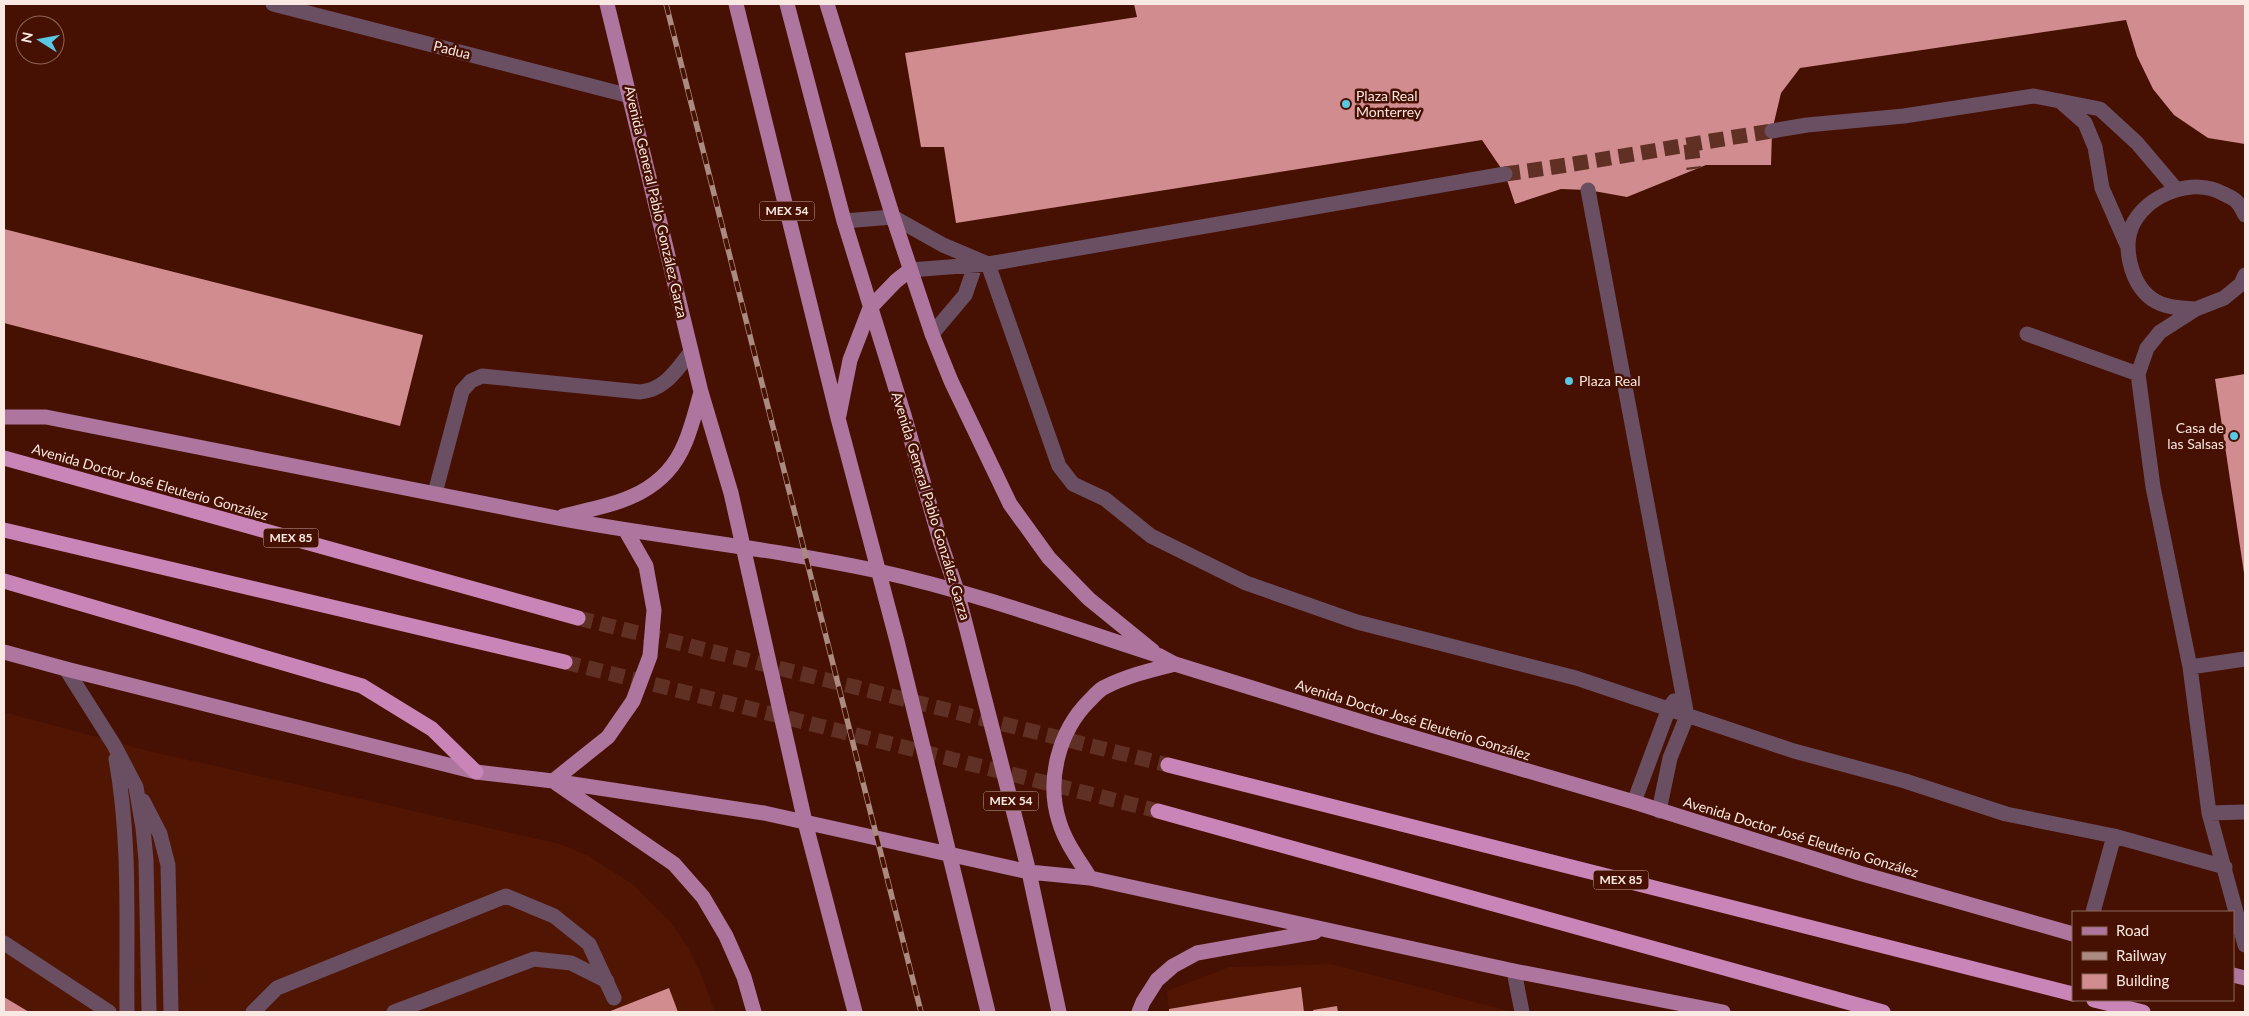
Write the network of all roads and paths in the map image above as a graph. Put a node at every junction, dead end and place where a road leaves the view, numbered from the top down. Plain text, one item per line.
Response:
1 (273, 4) edge
2 (607, 4) edge
3 (736, 4) edge
4 (787, 4) edge
5 (827, 4) edge
6 (630, 96) junction
7 (2059, 100) junction
8 (1772, 132) tunnel mouth
9 (1505, 174) tunnel mouth
10 (2176, 189) junction
11 (1588, 190) dead end
12 (2245, 215) edge
13 (893, 217) junction
14 (844, 221) junction
15 (2127, 245) junction
16 (982, 265) junction
17 (910, 270) junction
18 (2245, 275) edge
19 (870, 308) junction
20 (2196, 309) junction
21 (932, 334) junction
22 (2027, 334) dead end
23 (692, 352) junction
24 (2138, 374) junction
25 (701, 392) junction
26 (4, 417) edge
27 (838, 418) junction
28 (4, 458) edge
29 (435, 494) junction
30 (557, 518) junction
31 (4, 530) edge
32 (626, 530) junction
33 (743, 546) junction
34 (878, 571) junction
35 (4, 581) edge
36 (957, 591) junction
37 (578, 618) tunnel mouth
38 (4, 652) edge
39 (1160, 656) junction
40 (2245, 659) edge
41 (565, 662) tunnel mouth
42 (1176, 664) junction
43 (2190, 667) junction
44 (66, 669) junction
45 (1683, 690) junction
46 (1669, 708) junction
47 (1687, 716) junction
48 (114, 745) junction
49 (1168, 765) tunnel mouth
50 (476, 772) junction
51 (553, 781) junction
52 (136, 787) junction
53 (1634, 802) junction
54 (1659, 811) junction
55 (1158, 812) tunnel mouth
56 (2245, 812) edge
57 (2210, 813) junction
58 (805, 822) junction
59 (2114, 836) junction
60 (948, 855) junction
61 (2224, 867) junction
62 (1030, 872) junction
63 (1090, 878) junction
64 (2093, 911) edge
65 (1321, 930) junction
66 (2072, 934) edge
67 (4, 942) edge
68 (2245, 946) edge
69 (1514, 972) junction
70 (606, 981) junction
71 (2072, 994) edge
72 (614, 998) dead end
73 (2098, 1001) edge
74 (109, 1012) edge
75 (127, 1012) edge
76 (149, 1012) edge
77 (170, 1012) edge
78 (253, 1012) edge
79 (394, 1012) edge
80 (754, 1012) edge
81 (855, 1012) edge
82 (988, 1012) edge
83 (1059, 1012) edge
84 (1139, 1012) edge
85 (1522, 1012) edge
86 (1723, 1012) edge
87 (1883, 1012) edge
88 (2143, 1012) edge

1 - 6 street, Padua
2 - 6 main road, Avenida General Pablo González Garza
3 - 27 main road, MEX 54
4 - 14 main road, Avenida General Pablo González Garza / MEX 54
5 - 13 main road
6 - 23 main road, Avenida General Pablo González Garza
7 - 8 street
7 - 10 street
7 - 15 street
9 - 16 street
10 - 12 street
10 - 15 street
11 - 45 street
13 - 14 street
13 - 16 street
13 - 17 main road
14 - 19 main road, Avenida General Pablo González Garza / MEX 54
15 - 20 street
16 - 17 street
16 - 21 street
16 - 46 street
17 - 19 main road
17 - 21 main road
18 - 20 street
19 - 27 main road
19 - 36 main road, Avenida General Pablo González Garza / MEX 54
20 - 24 street
21 - 39 main road
22 - 24 street
23 - 25 main road, Avenida General Pablo González Garza
23 - 29 street
24 - 43 street
25 - 30 main road
25 - 33 main road, Avenida General Pablo González Garza
26 - 29 main road, Avenida Doctor José Eleuterio González
27 - 34 main road, MEX 54
28 - 37 highway, Avenida Doctor José Eleuterio González / MEX 85
29 - 30 main road, Avenida Doctor José Eleuterio González
30 - 32 main road, Avenida Doctor José Eleuterio González
31 - 41 highway
32 - 33 main road, Avenida Doctor José Eleuterio González
32 - 51 main road
33 - 34 main road, Avenida Doctor José Eleuterio González
33 - 58 main road, Avenida General Pablo González Garza
34 - 36 main road, Avenida Doctor José Eleuterio González
34 - 60 main road, MEX 54
35 - 50 highway
36 - 39 main road, Avenida Doctor José Eleuterio González
36 - 62 main road, Avenida General Pablo González Garza / MEX 54
38 - 44 main road
39 - 42 main road, Avenida Doctor José Eleuterio González
40 - 43 street
42 - 53 main road, Avenida Doctor José Eleuterio González
42 - 63 main road
43 - 57 street
44 - 48 street
44 - 50 main road
45 - 46 street
45 - 47 street
46 - 47 street
46 - 53 street
47 - 54 street
47 - 59 street
48 - 52 street
48 - 75 street
49 - 71 highway, MEX 85
50 - 51 main road
51 - 58 main road
51 - 80 main road
52 - 76 street
52 - 77 street
53 - 54 main road, Avenida Doctor José Eleuterio González
54 - 66 main road, Avenida Doctor José Eleuterio González
55 - 87 highway
56 - 57 street
57 - 61 street
58 - 60 main road
58 - 81 main road, Avenida General Pablo González Garza
59 - 61 street
59 - 64 street
60 - 62 main road
60 - 82 main road, MEX 54
61 - 68 street
62 - 63 main road
62 - 83 main road, Avenida General Pablo González Garza / MEX 54
63 - 65 main road
65 - 69 main road
65 - 84 main road
67 - 74 street
69 - 85 street
69 - 86 main road
70 - 72 street
70 - 78 street
70 - 79 street
73 - 88 highway

